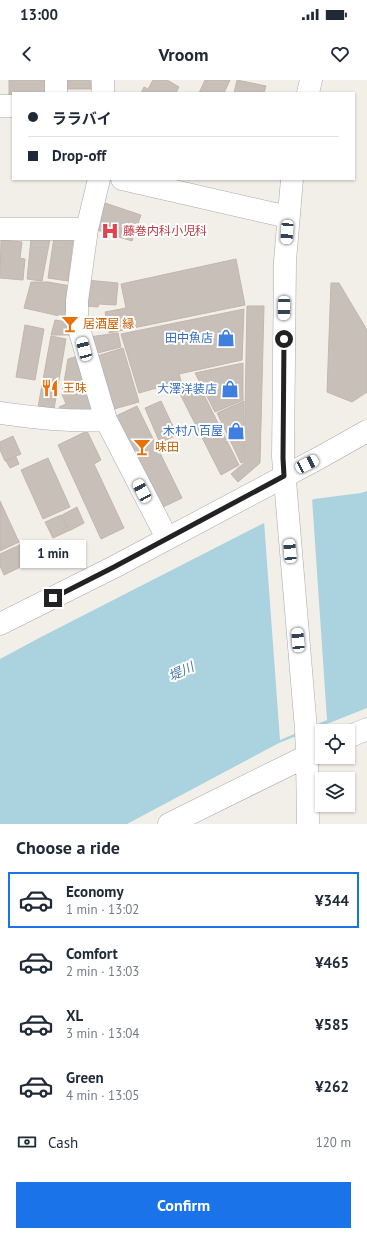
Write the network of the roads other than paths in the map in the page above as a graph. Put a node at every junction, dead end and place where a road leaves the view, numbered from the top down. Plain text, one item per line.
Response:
1 (56, 80) edge
2 (102, 80) edge
3 (311, 80) edge
4 (56, 92) edge
5 (103, 92) edge
6 (308, 92) edge
7 (0, 106) edge
8 (12, 106) edge
9 (99, 180) edge
10 (126, 180) edge
11 (292, 180) edge
12 (288, 217) junction
13 (0, 229) edge
14 (87, 229) junction
15 (0, 413) edge
16 (106, 420) junction
17 (367, 431) edge
18 (284, 476) junction
19 (167, 538) junction
20 (0, 624) edge
21 (367, 729) edge
22 (355, 734) edge
23 (315, 752) edge
24 (169, 824) edge
25 (308, 824) edge

1 - 4 street
2 - 5 street
3 - 6 street
7 - 8 street
9 - 14 street
10 - 12 street
11 - 12 street
12 - 18 street
13 - 14 street
14 - 16 street
15 - 16 street
16 - 19 street
17 - 18 street
18 - 19 street
18 - 23 street
19 - 20 street
21 - 22 street
23 - 24 street
23 - 25 street

